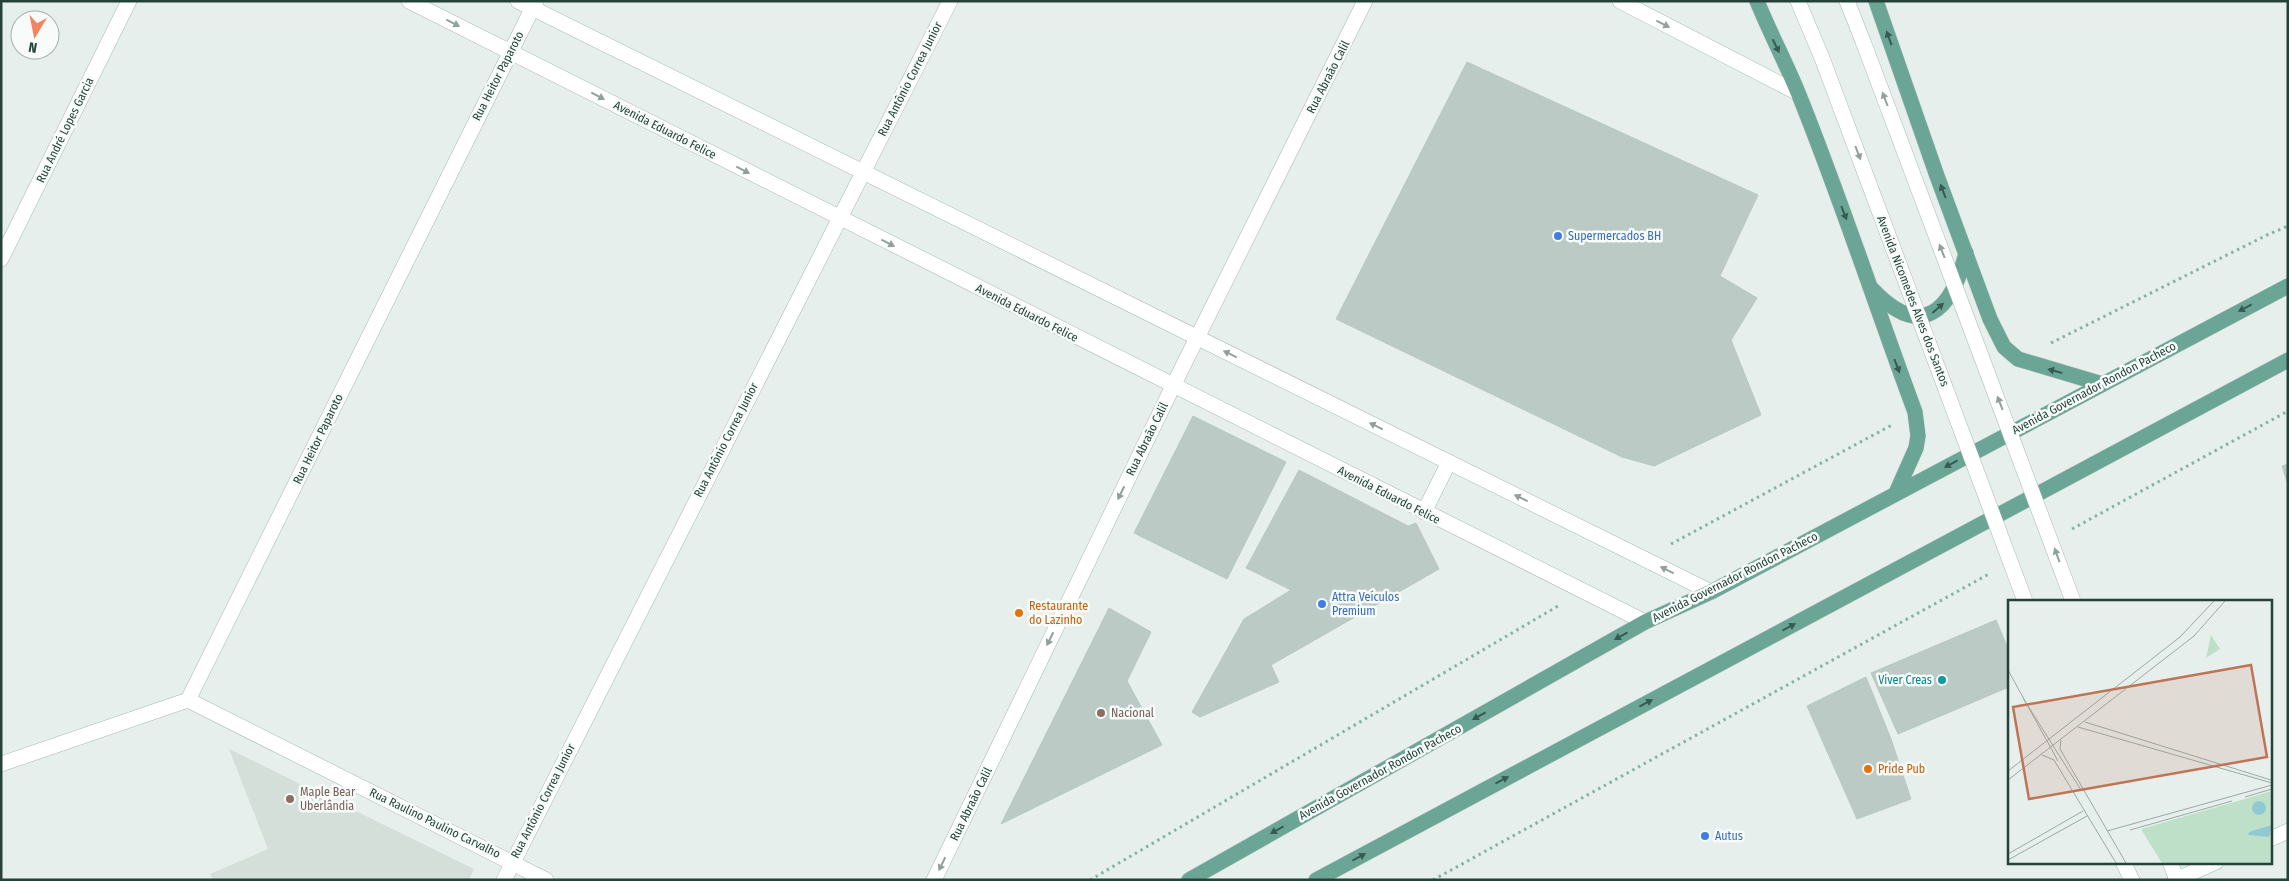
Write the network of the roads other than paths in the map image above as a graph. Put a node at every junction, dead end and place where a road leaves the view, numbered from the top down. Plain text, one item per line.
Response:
1 (130, 1) edge
2 (409, 1) edge
3 (950, 1) edge
4 (1366, 1) edge
5 (1620, 1) edge
6 (1758, 1) edge
7 (1798, 1) edge
8 (1847, 1) edge
9 (1876, 1) edge
10 (529, 4) edge
11 (510, 52) junction
12 (1798, 94) junction
13 (863, 172) junction
14 (839, 218) junction
15 (1966, 253) junction
16 (1, 259) edge
17 (1868, 284) junction
18 (2288, 286) edge
19 (1198, 338) junction
20 (2288, 360) edge
21 (2102, 384) junction
22 (1173, 386) junction
23 (1449, 462) junction
24 (1896, 493) junction
25 (1424, 512) junction
26 (1710, 592) junction
27 (2025, 600) edge
28 (2074, 600) edge
29 (1645, 622) junction
30 (188, 700) junction
31 (1, 764) edge
32 (2288, 831) edge
33 (2272, 838) edge
34 (513, 862) junction
35 (2171, 864) edge
36 (2212, 864) edge
37 (504, 880) edge
38 (546, 880) edge
39 (934, 880) edge
40 (1189, 880) edge
41 (1316, 880) edge
42 (2176, 880) edge

1 - 16 street, Rua André Lopes Garcia
2 -> 11 street, Avenida Eduardo Felice
3 - 13 street, Rua Antônio Correa Junior
4 - 19 street, Rua Abraão Calil
5 -> 12 street
6 -> 12 main road
7 -> 27 street, Avenida Nicomedes Alves dos Santos, bridge
28 -> 8 street, bridge
15 -> 9 main road
10 - 11 street, Rua Heitor Paparoto
10 - 13 street
11 -> 14 street, Avenida Eduardo Felice
11 - 30 street, Rua Heitor Paparoto
12 -> 17 main road
13 - 14 street, Rua Antônio Correa Junior
13 - 19 street
14 -> 22 street, Avenida Eduardo Felice
14 - 34 street, Rua Antônio Correa Junior
17 -> 15 main road
21 -> 15 main road
17 -> 24 main road
18 -> 21 main road, Avenida Governador Rondon Pacheco
19 - 22 street, Rua Abraão Calil
23 -> 19 street
41 -> 20 main road
21 -> 24 main road, Avenida Governador Rondon Pacheco
22 - 25 street, Avenida Eduardo Felice
22 -> 39 street, Rua Abraão Calil
23 - 25 street
26 -> 23 street
24 - 26 main road, Avenida Governador Rondon Pacheco
25 - 29 street, Avenida Eduardo Felice
26 - 29 main road, Avenida Governador Rondon Pacheco
29 -> 40 main road, Avenida Governador Rondon Pacheco
30 - 31 street
30 - 34 street, Rua Raulino Paulino Carvalho
32 - 33 street
34 - 37 street, Rua Antônio Correa Junior
34 - 38 street, Rua Raulino Paulino Carvalho
35 - 42 street
36 - 42 street

